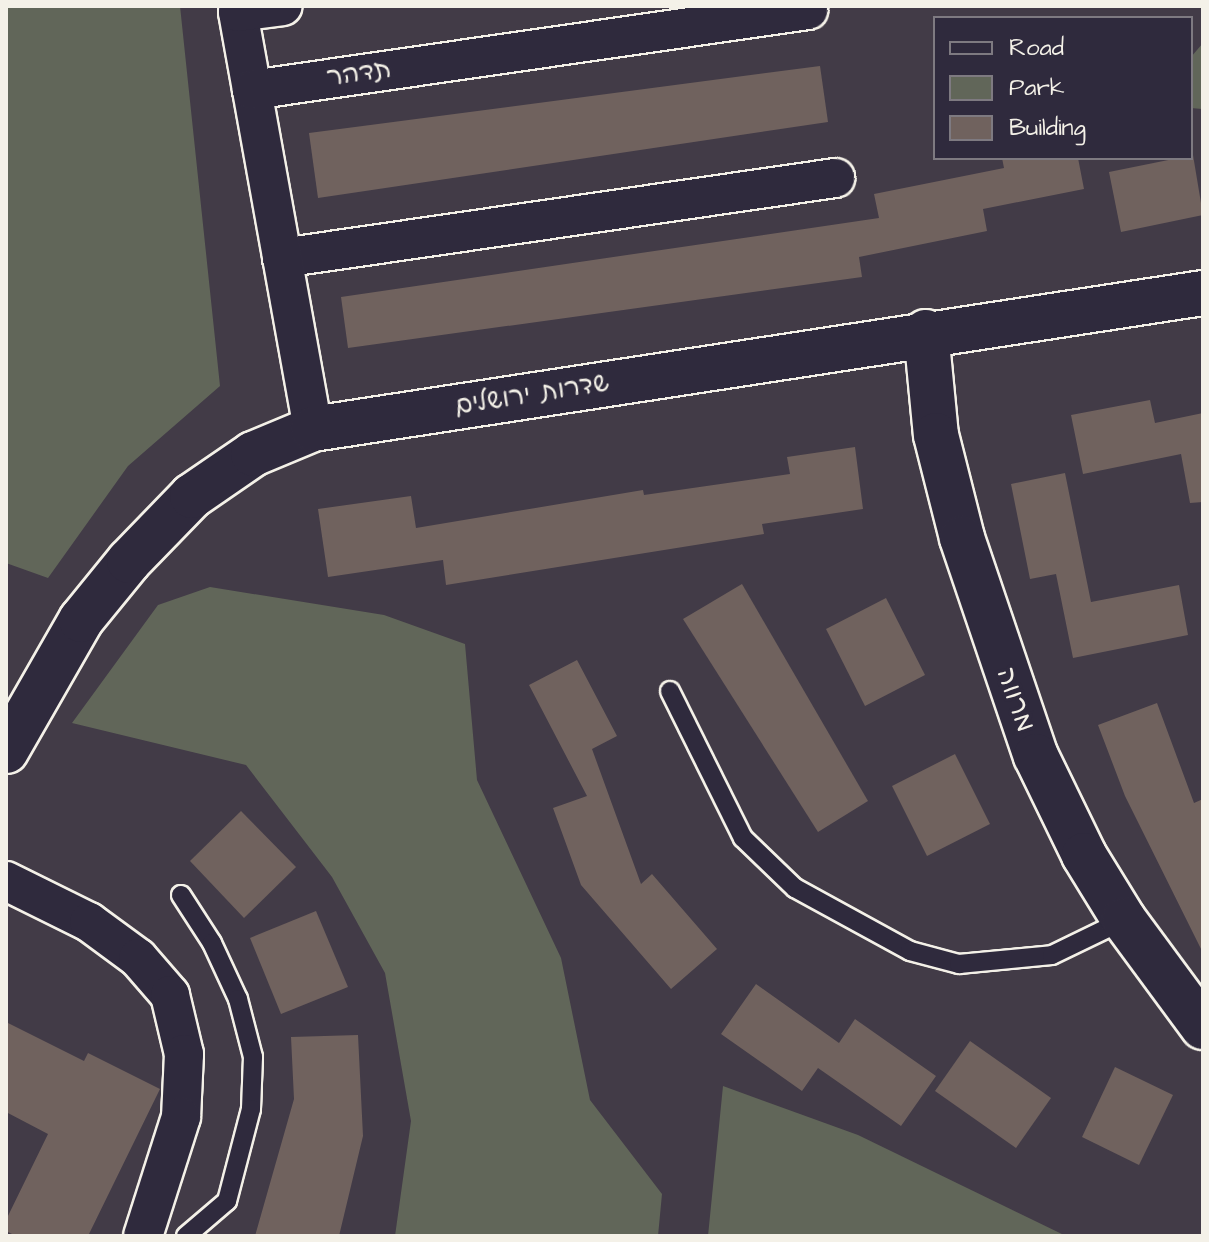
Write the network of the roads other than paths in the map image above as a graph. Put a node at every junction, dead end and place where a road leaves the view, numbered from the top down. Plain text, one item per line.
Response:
1 (283, 6) edge
2 (808, 10) dead end
3 (252, 90) junction
4 (835, 178) dead end
5 (282, 258) junction
6 (1203, 293) edge
7 (926, 332) junction
8 (313, 429) junction
9 (670, 691) dead end
10 (6, 751) edge
11 (6, 881) edge
12 (181, 895) dead end
13 (1124, 920) junction
14 (1203, 1027) edge
15 (143, 1236) edge
16 (186, 1236) edge

1 - 3 street
2 - 3 street, תדהר
3 - 5 street
4 - 5 street
5 - 8 street
6 - 7 street, שדרות ירושלים
7 - 8 street, שדרות ירושלים
7 - 13 street, מרווה
8 - 10 street, שדרות ירושלים
9 - 13 lane
11 - 15 street
12 - 16 lane
13 - 14 street, מרווה

